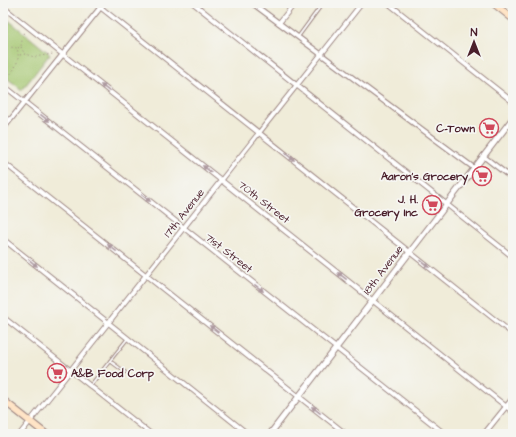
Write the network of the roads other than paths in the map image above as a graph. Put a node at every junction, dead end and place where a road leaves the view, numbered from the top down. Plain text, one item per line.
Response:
1 (95, 3) edge
2 (104, 3) edge
3 (193, 3) edge
4 (252, 3) edge
5 (295, 3) edge
6 (323, 3) edge
7 (362, 3) edge
8 (388, 3) edge
9 (493, 3) edge
10 (3, 7) edge
11 (100, 7) junction
12 (513, 19) edge
13 (279, 23) junction
14 (298, 37) junction
15 (62, 54) junction
16 (321, 54) junction
17 (3, 85) edge
18 (297, 86) junction
19 (24, 102) junction
20 (513, 102) edge
21 (3, 116) edge
22 (513, 118) edge
23 (10, 119) junction
24 (3, 128) edge
25 (259, 133) junction
26 (483, 156) junction
27 (3, 162) edge
28 (474, 168) junction
29 (513, 179) edge
30 (221, 180) junction
31 (446, 204) junction
32 (184, 228) junction
33 (3, 239) edge
34 (410, 252) junction
35 (513, 257) edge
36 (146, 275) junction
37 (372, 300) junction
38 (3, 317) edge
39 (108, 323) junction
40 (513, 334) edge
41 (128, 338) junction
42 (335, 348) junction
43 (110, 361) junction
44 (71, 370) junction
45 (125, 372) dead end
46 (90, 386) junction
47 (299, 396) junction
48 (513, 398) edge
49 (3, 400) edge
50 (506, 406) junction
51 (513, 412) edge
52 (30, 422) junction
53 (20, 434) edge
54 (46, 434) edge
55 (151, 434) edge
56 (248, 434) edge
57 (270, 434) edge
58 (346, 434) edge
59 (445, 434) edge
60 (484, 434) edge

1 - 11 street
2 - 11 street
3 - 18 street
4 - 13 street
5 - 13 street
6 - 14 lane
7 - 16 street, 17th Avenue
8 - 20 street
9 - 12 main road
10 - 15 street, 70th Street
11 - 15 street
11 - 25 street
13 - 14 street
14 - 16 street
15 - 19 street
30 -> 15 street, 70th Street
16 - 18 street, 17th Avenue
16 - 28 street
17 - 19 street, 71st Street
18 - 25 street, 17th Avenue
18 - 31 street
19 - 23 street
19 -> 32 street, 71st Street
21 - 23 lane
22 - 26 street, 18th Avenue
23 - 24 street
25 - 30 street, 17th Avenue
25 -> 34 street
26 - 28 street, 18th Avenue
26 - 29 street
36 -> 27 street
28 - 31 street, 18th Avenue
30 - 32 street, 17th Avenue
37 -> 30 street, 70th Street
31 - 34 street, 18th Avenue
31 - 35 street
32 - 36 street, 17th Avenue
32 -> 42 street, 71st Street
33 -> 39 street
34 - 37 street, 18th Avenue
34 -> 40 street
36 - 39 street, 17th Avenue
47 -> 36 street
37 - 42 street, 18th Avenue
37 - 50 street, 70th Street
38 - 44 street
39 - 41 street
39 - 44 street, 17th Avenue
41 - 43 lane
41 - 56 street
42 - 47 street, 18th Avenue
42 - 59 street, 71st Street
43 - 45 lane
43 - 46 lane
44 - 46 street
44 - 52 street, 17th Avenue
46 - 55 street
47 - 57 street, 18th Avenue
58 -> 47 street
48 - 50 street
49 - 52 main road
50 - 51 street, 70th Street
50 - 60 street
52 - 53 street, 17th Avenue
52 - 54 main road

